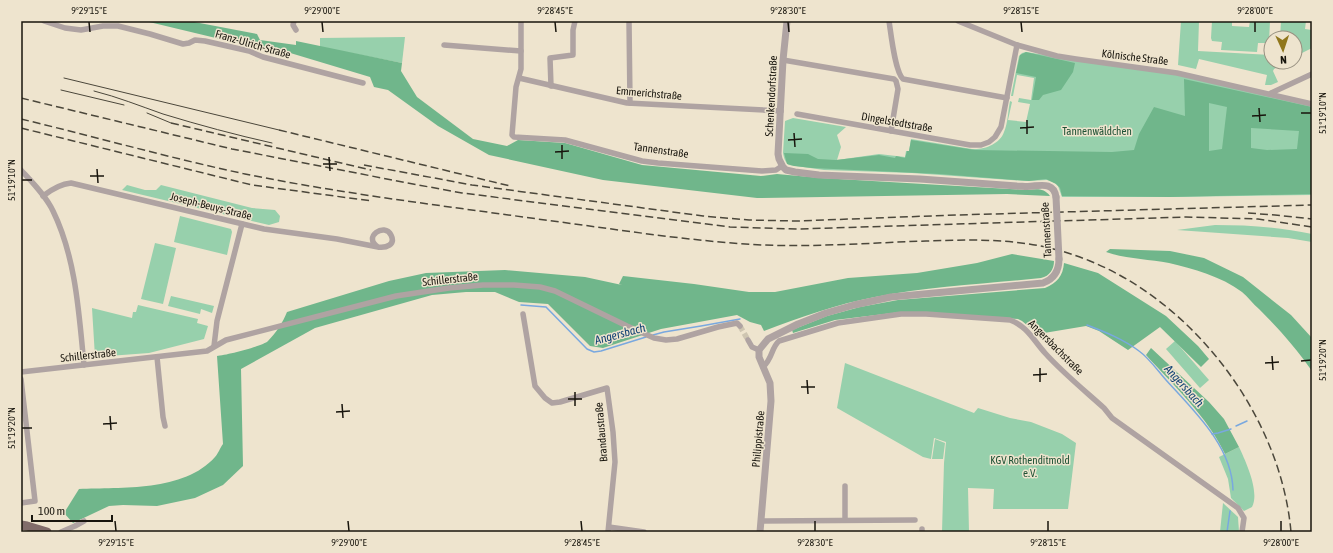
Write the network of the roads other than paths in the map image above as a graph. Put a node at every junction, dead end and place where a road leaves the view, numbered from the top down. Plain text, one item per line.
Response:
1 (44, 21) edge
2 (294, 21) edge
3 (521, 21) edge
4 (575, 21) edge
5 (629, 21) edge
6 (787, 21) edge
7 (889, 21) edge
8 (958, 21) edge
9 (296, 30) dead end
10 (444, 45) dead end
11 (1017, 45) junction
12 (521, 51) junction
13 (783, 60) junction
14 (1312, 74) edge
15 (518, 78) junction
16 (363, 83) dead end
17 (551, 86) junction
18 (1270, 94) junction
19 (1007, 98) junction
20 (630, 103) junction
21 (1312, 104) edge
22 (781, 111) junction
23 (797, 114) dead end
24 (890, 131) junction
25 (784, 168) junction
26 (21, 170) edge
27 (43, 196) junction
28 (242, 224) junction
29 (378, 248) dead end
30 (523, 314) dead end
31 (740, 326) dead end
32 (748, 340) tunnel mouth
33 (214, 346) junction
34 (759, 350) junction
35 (157, 357) junction
36 (84, 365) junction
37 (763, 367) junction
38 (21, 372) edge
39 (21, 378) edge
40 (165, 426) dead end
41 (845, 486) dead end
42 (21, 503) edge
43 (845, 520) junction
44 (915, 520) dead end
45 (84, 521) dead end
46 (761, 521) junction
47 (21, 525) edge
48 (608, 530) edge
49 (47, 532) edge
50 (61, 532) edge
51 (644, 532) edge
52 (760, 532) edge
53 (1242, 532) edge

1 - 16 street, Franz-Ulrich-Straße
2 - 9 street
3 - 12 street
4 - 17 street
5 - 20 street
6 - 13 street, Schenkendorfstraße
7 - 19 street
8 - 11 street, Kölnische Straße
10 - 12 street
11 - 18 street, Kölnische Straße
11 - 19 street
12 - 15 street
13 - 22 street, Schenkendorfstraße
13 - 24 street
14 - 18 street
15 - 17 street, Emmerichstraße
15 - 25 street, Tannenstraße
17 - 20 street, Emmerichstraße
18 - 21 street, Kölnische Straße
19 - 24 street, Dingelstedtstraße
20 - 22 street, Emmerichstraße
22 - 25 street, Schenkendorfstraße
23 - 24 street, Dingelstedtstraße
25 - 34 street, Tannenstraße, bridge
26 - 27 street
27 - 28 street, Joseph-Beuys-Straße
27 - 36 street
28 - 29 street, Joseph-Beuys-Straße
28 - 33 street
30 - 48 street, Brandaustraße
31 - 33 street, Schillerstraße
32 - 34 street
33 - 35 street, Schillerstraße
34 - 37 street, Philippistraße
35 - 36 street, Schillerstraße
35 - 40 street
36 - 38 street, Schillerstraße
37 - 46 street, Philippistraße
37 - 53 street, Angersbachstraße
39 - 42 street
41 - 43 street
43 - 44 street
43 - 46 street
45 - 50 street
46 - 52 street, Philippistraße
47 - 49 main road
48 - 51 street

